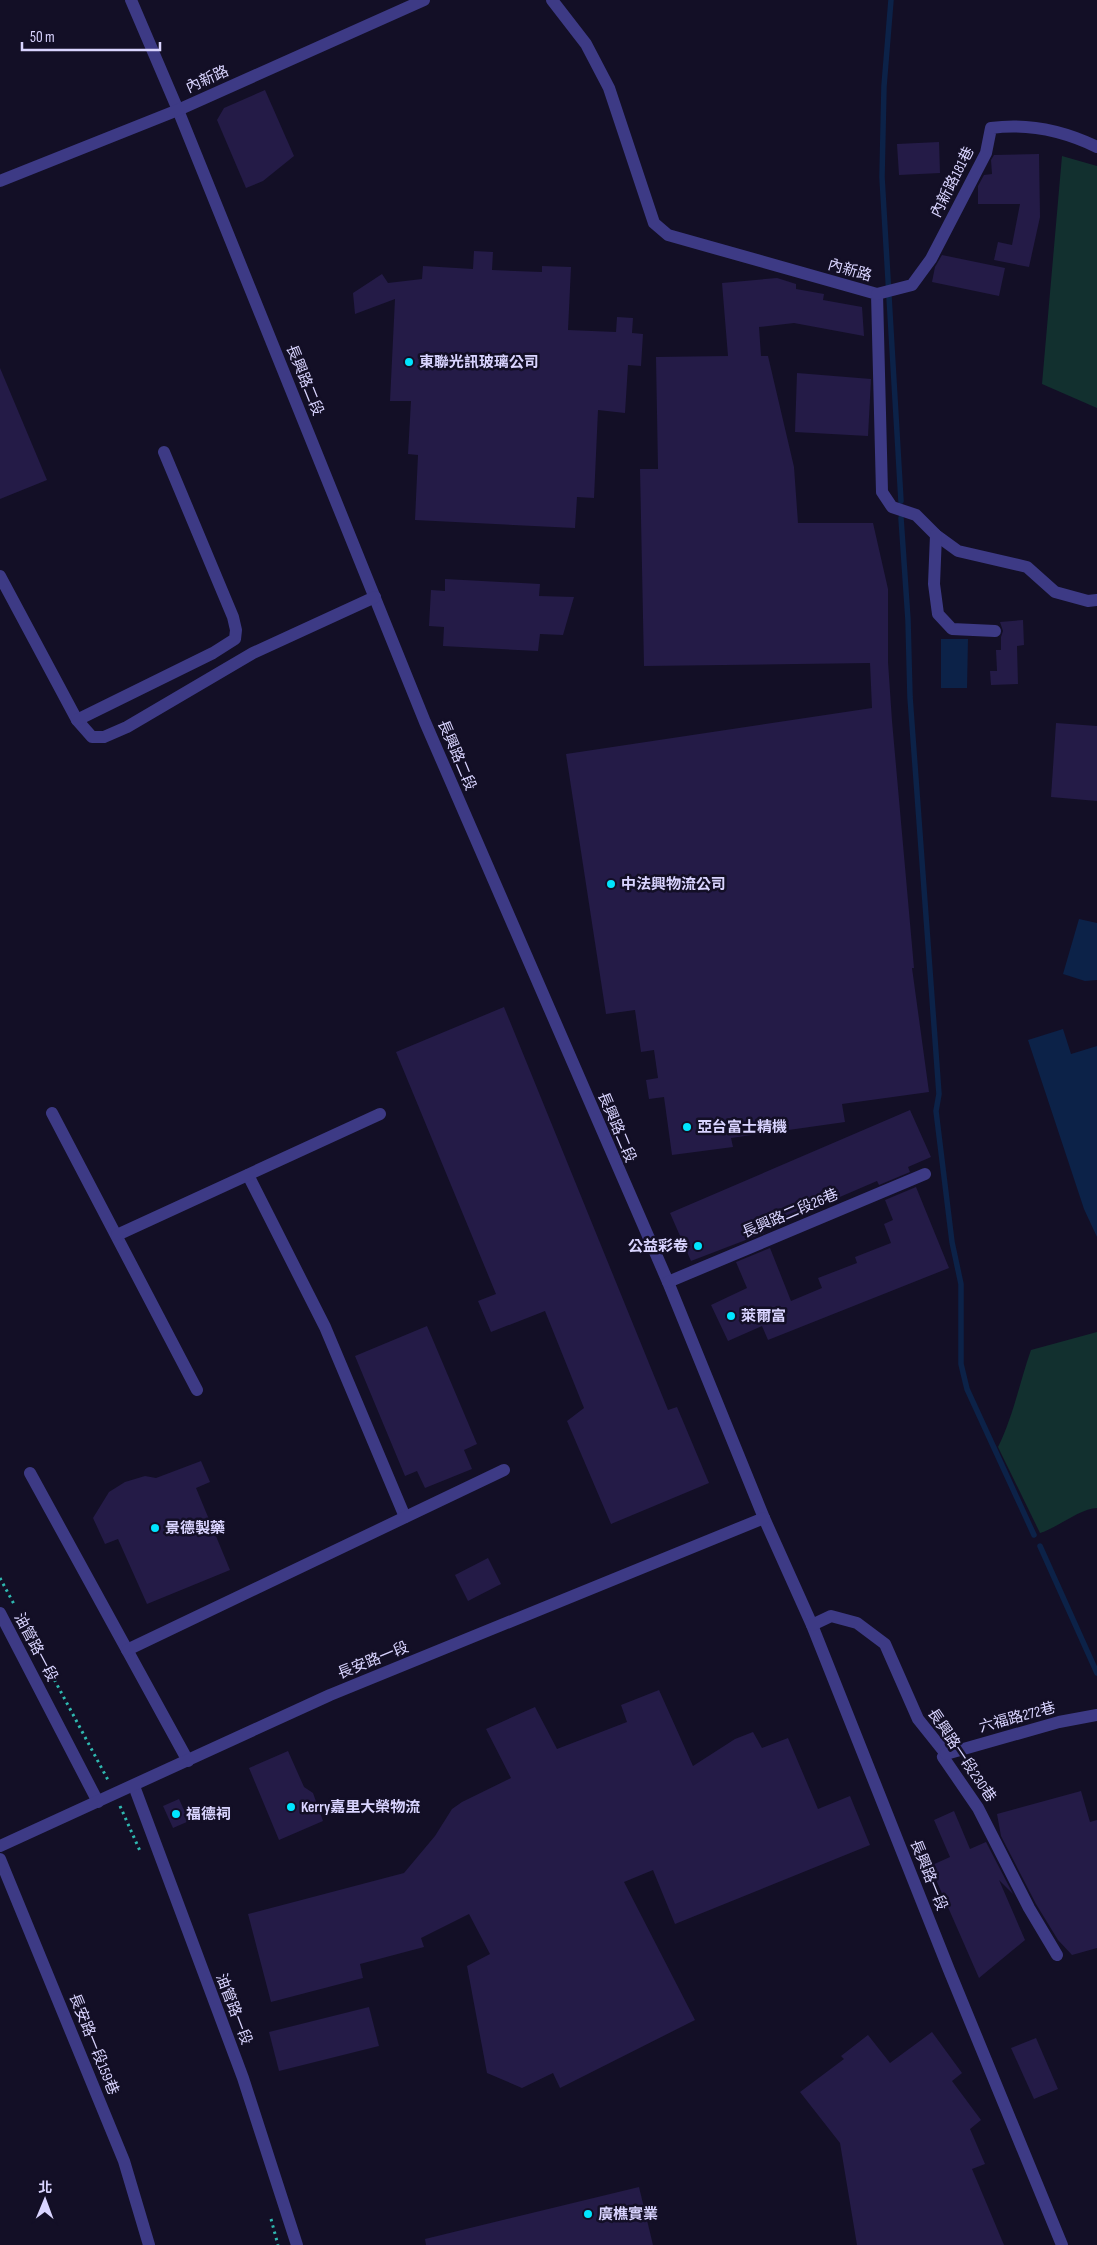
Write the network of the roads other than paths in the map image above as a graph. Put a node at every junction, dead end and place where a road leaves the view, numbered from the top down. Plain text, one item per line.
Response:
1 (131, 0) edge
2 (424, 0) edge
3 (552, 0) edge
4 (178, 110) junction
5 (1097, 146) edge
6 (0, 181) edge
7 (876, 294) junction
8 (164, 452) dead end
9 (936, 535) junction
10 (0, 576) edge
11 (375, 597) junction
12 (1097, 600) edge
13 (995, 631) dead end
14 (77, 720) junction
15 (52, 1113) dead end
16 (380, 1114) dead end
17 (925, 1174) dead end
18 (248, 1175) junction
19 (118, 1236) junction
20 (668, 1282) junction
21 (197, 1390) dead end
22 (504, 1470) dead end
23 (30, 1473) dead end
24 (405, 1517) junction
25 (764, 1518) junction
26 (0, 1613) edge
27 (812, 1625) junction
28 (127, 1650) junction
29 (1097, 1715) edge
30 (946, 1754) junction
31 (188, 1761) junction
32 (134, 1786) junction
33 (98, 1802) junction
34 (0, 1846) edge
35 (0, 1859) edge
36 (1057, 1955) dead end
37 (149, 2245) edge
38 (297, 2245) edge
39 (1062, 2245) edge

1 - 4 street, 長興路二段
2 - 4 street, 內新路
3 - 7 street, 內新路
4 - 6 street, 內新路
4 - 11 street, 長興路二段
5 - 7 street, 內新路181巷
7 - 9 street, 內新路
8 - 14 street
9 - 12 street, 內新路
9 - 13 street
10 - 14 street
11 - 14 street
11 - 20 street, 長興路二段
15 - 19 street
16 - 18 street
17 - 20 street, 長興路二段26巷
18 - 19 street
18 - 24 street
19 - 21 street
20 - 25 street, 長興路二段
22 - 24 street
23 - 28 street
24 - 28 street
25 - 27 street, 長興路一段
25 - 31 street, 長安路一段
26 - 33 street, 油管路一段
27 - 30 street, 長興路一段230巷
27 - 39 street, 長興路一段
28 - 31 street
29 - 30 street, 六福路272巷
30 - 36 street, 長興路一段230巷
31 - 32 street, 長安路一段
32 - 33 street, 長安路一段
32 - 38 street, 油管路一段
33 - 34 street, 長安路一段
35 - 37 street, 長安路一段159巷

